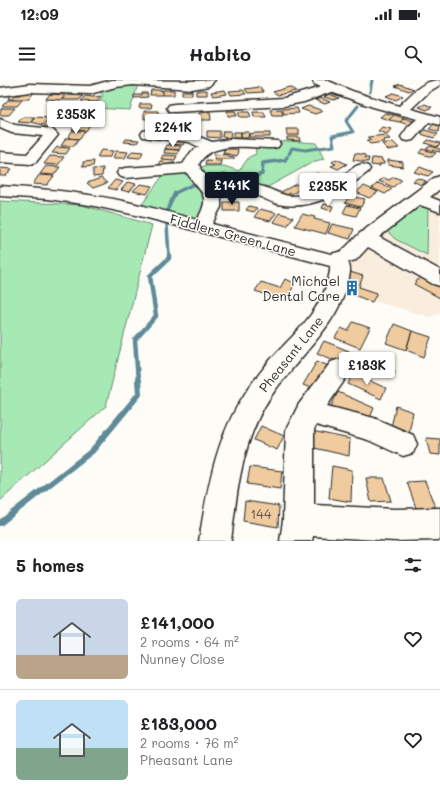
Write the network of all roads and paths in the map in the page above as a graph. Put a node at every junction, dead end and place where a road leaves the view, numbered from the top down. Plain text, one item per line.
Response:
1 (317, 80) edge
2 (440, 80) edge
3 (113, 82) edge
4 (211, 82) edge
5 (331, 88) junction
6 (0, 92) edge
7 (174, 108) dead end
8 (402, 111) junction
9 (433, 119) edge
10 (0, 123) edge
11 (158, 133) dead end
12 (408, 137) dead end
13 (273, 144) dead end
14 (210, 147) junction
15 (0, 157) edge
16 (192, 168) junction
17 (362, 169) dead end
18 (132, 170) dead end
19 (440, 181) edge
20 (0, 191) edge
21 (212, 193) junction
22 (418, 198) junction
23 (440, 207) edge
24 (201, 227) junction
25 (366, 238) junction
26 (337, 260) junction
27 (440, 279) edge
28 (340, 369) dead end
29 (308, 412) junction
30 (402, 444) dead end
31 (440, 524) edge
32 (297, 531) edge
33 (396, 533) edge
34 (215, 541) edge

1 - 5 street
2 - 8 street
3 - 4 street
3 - 6 street
5 - 7 street
5 - 8 street
8 - 9 street
9 - 12 street
10 - 15 street
11 - 14 street
13 - 14 street
14 - 16 street
16 - 18 street
16 - 21 street
17 - 21 street
19 - 22 street
20 - 24 street, Fiddlers Green Lane
21 - 24 street
22 - 23 street
22 - 25 street
24 - 26 street, Fiddlers Green Lane
25 - 26 street
25 - 27 street
26 - 34 street, Pheasant Lane
28 - 29 street
29 - 30 street
29 - 32 street
31 - 33 street
32 - 33 street

